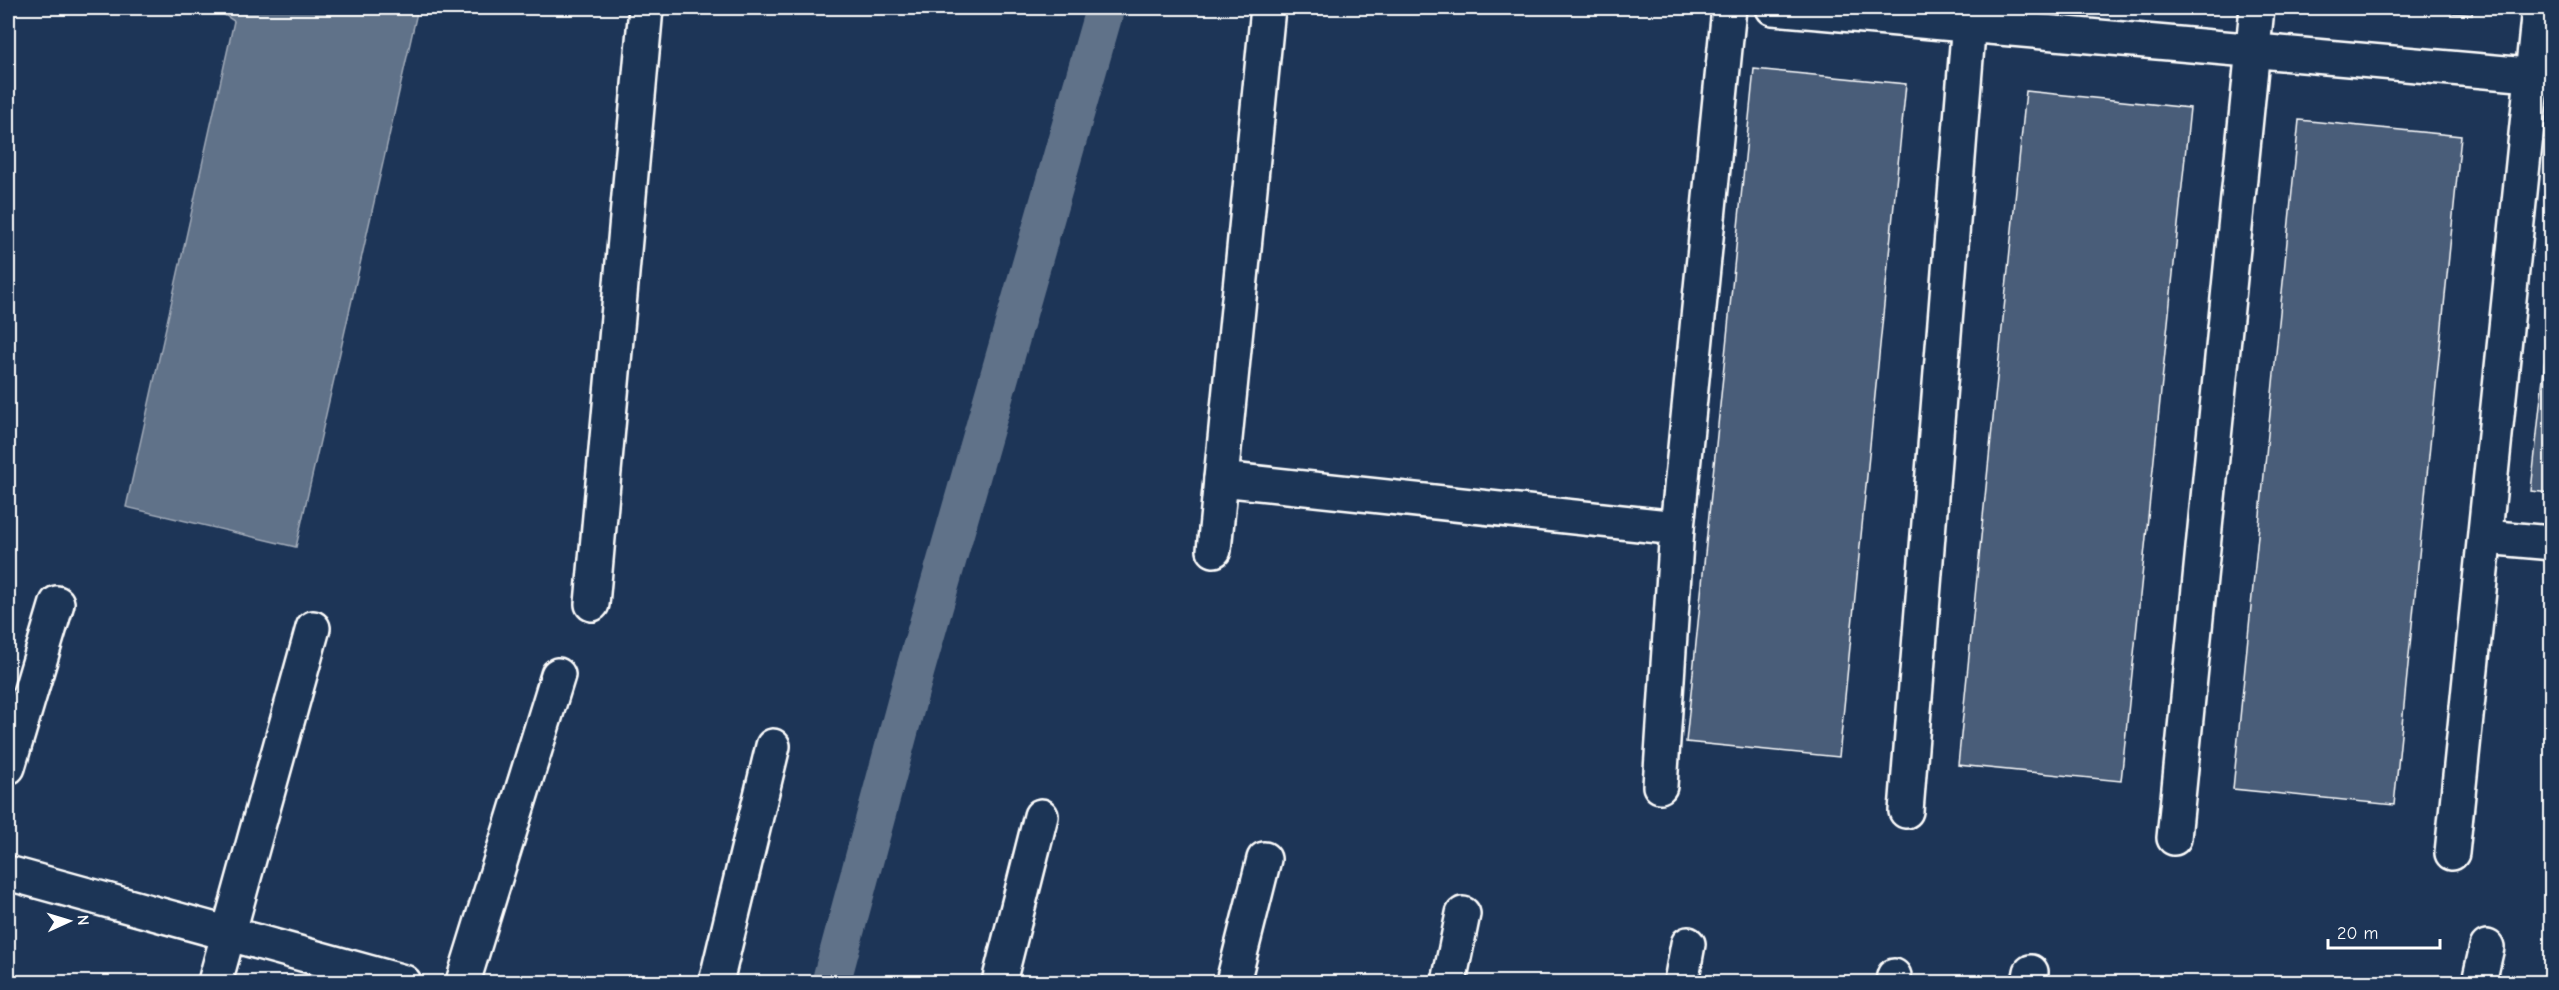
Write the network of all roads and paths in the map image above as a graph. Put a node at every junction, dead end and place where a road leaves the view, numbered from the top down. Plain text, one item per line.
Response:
1 (646, 8) edge
2 (1268, 8) edge
3 (1729, 8) edge
4 (1773, 8) edge
5 (2257, 8) edge
6 (2539, 8) edge
7 (1969, 16) edge
8 (2252, 51) junction
9 (2542, 76) edge
10 (1221, 479) junction
11 (1677, 528) junction
12 (2485, 537) junction
13 (2552, 543) edge
14 (1214, 550) dead end
15 (57, 603) dead end
16 (592, 604) dead end
17 (313, 628) dead end
18 (558, 675) dead end
19 (773, 746) dead end
20 (8, 767) edge
21 (1660, 786) dead end
22 (1906, 812) dead end
23 (1041, 816) dead end
24 (2174, 838) dead end
25 (2452, 853) dead end
26 (1264, 859) dead end
27 (8, 873) edge
28 (1463, 914) dead end
29 (229, 935) junction
30 (1689, 944) dead end
31 (2487, 947) dead end
32 (215, 982) edge
33 (404, 982) edge
34 (463, 982) edge
35 (716, 982) edge
36 (999, 982) edge
37 (1233, 982) edge
38 (1449, 982) edge
39 (1681, 982) edge
40 (2479, 982) edge

1 - 16 street
2 - 10 street
3 - 11 street
4 - 7 street
5 - 8 street
6 - 9 street
7 - 8 street
7 - 22 street
8 - 9 street
8 - 24 street
9 - 12 street
10 - 11 street
10 - 14 street
11 - 21 street
12 - 13 street
12 - 25 street
15 - 20 street
17 - 29 street
18 - 34 street
19 - 35 street
23 - 36 street
26 - 37 street
27 - 29 street
28 - 38 street
29 - 32 street
29 - 33 street
30 - 39 street
31 - 40 street

